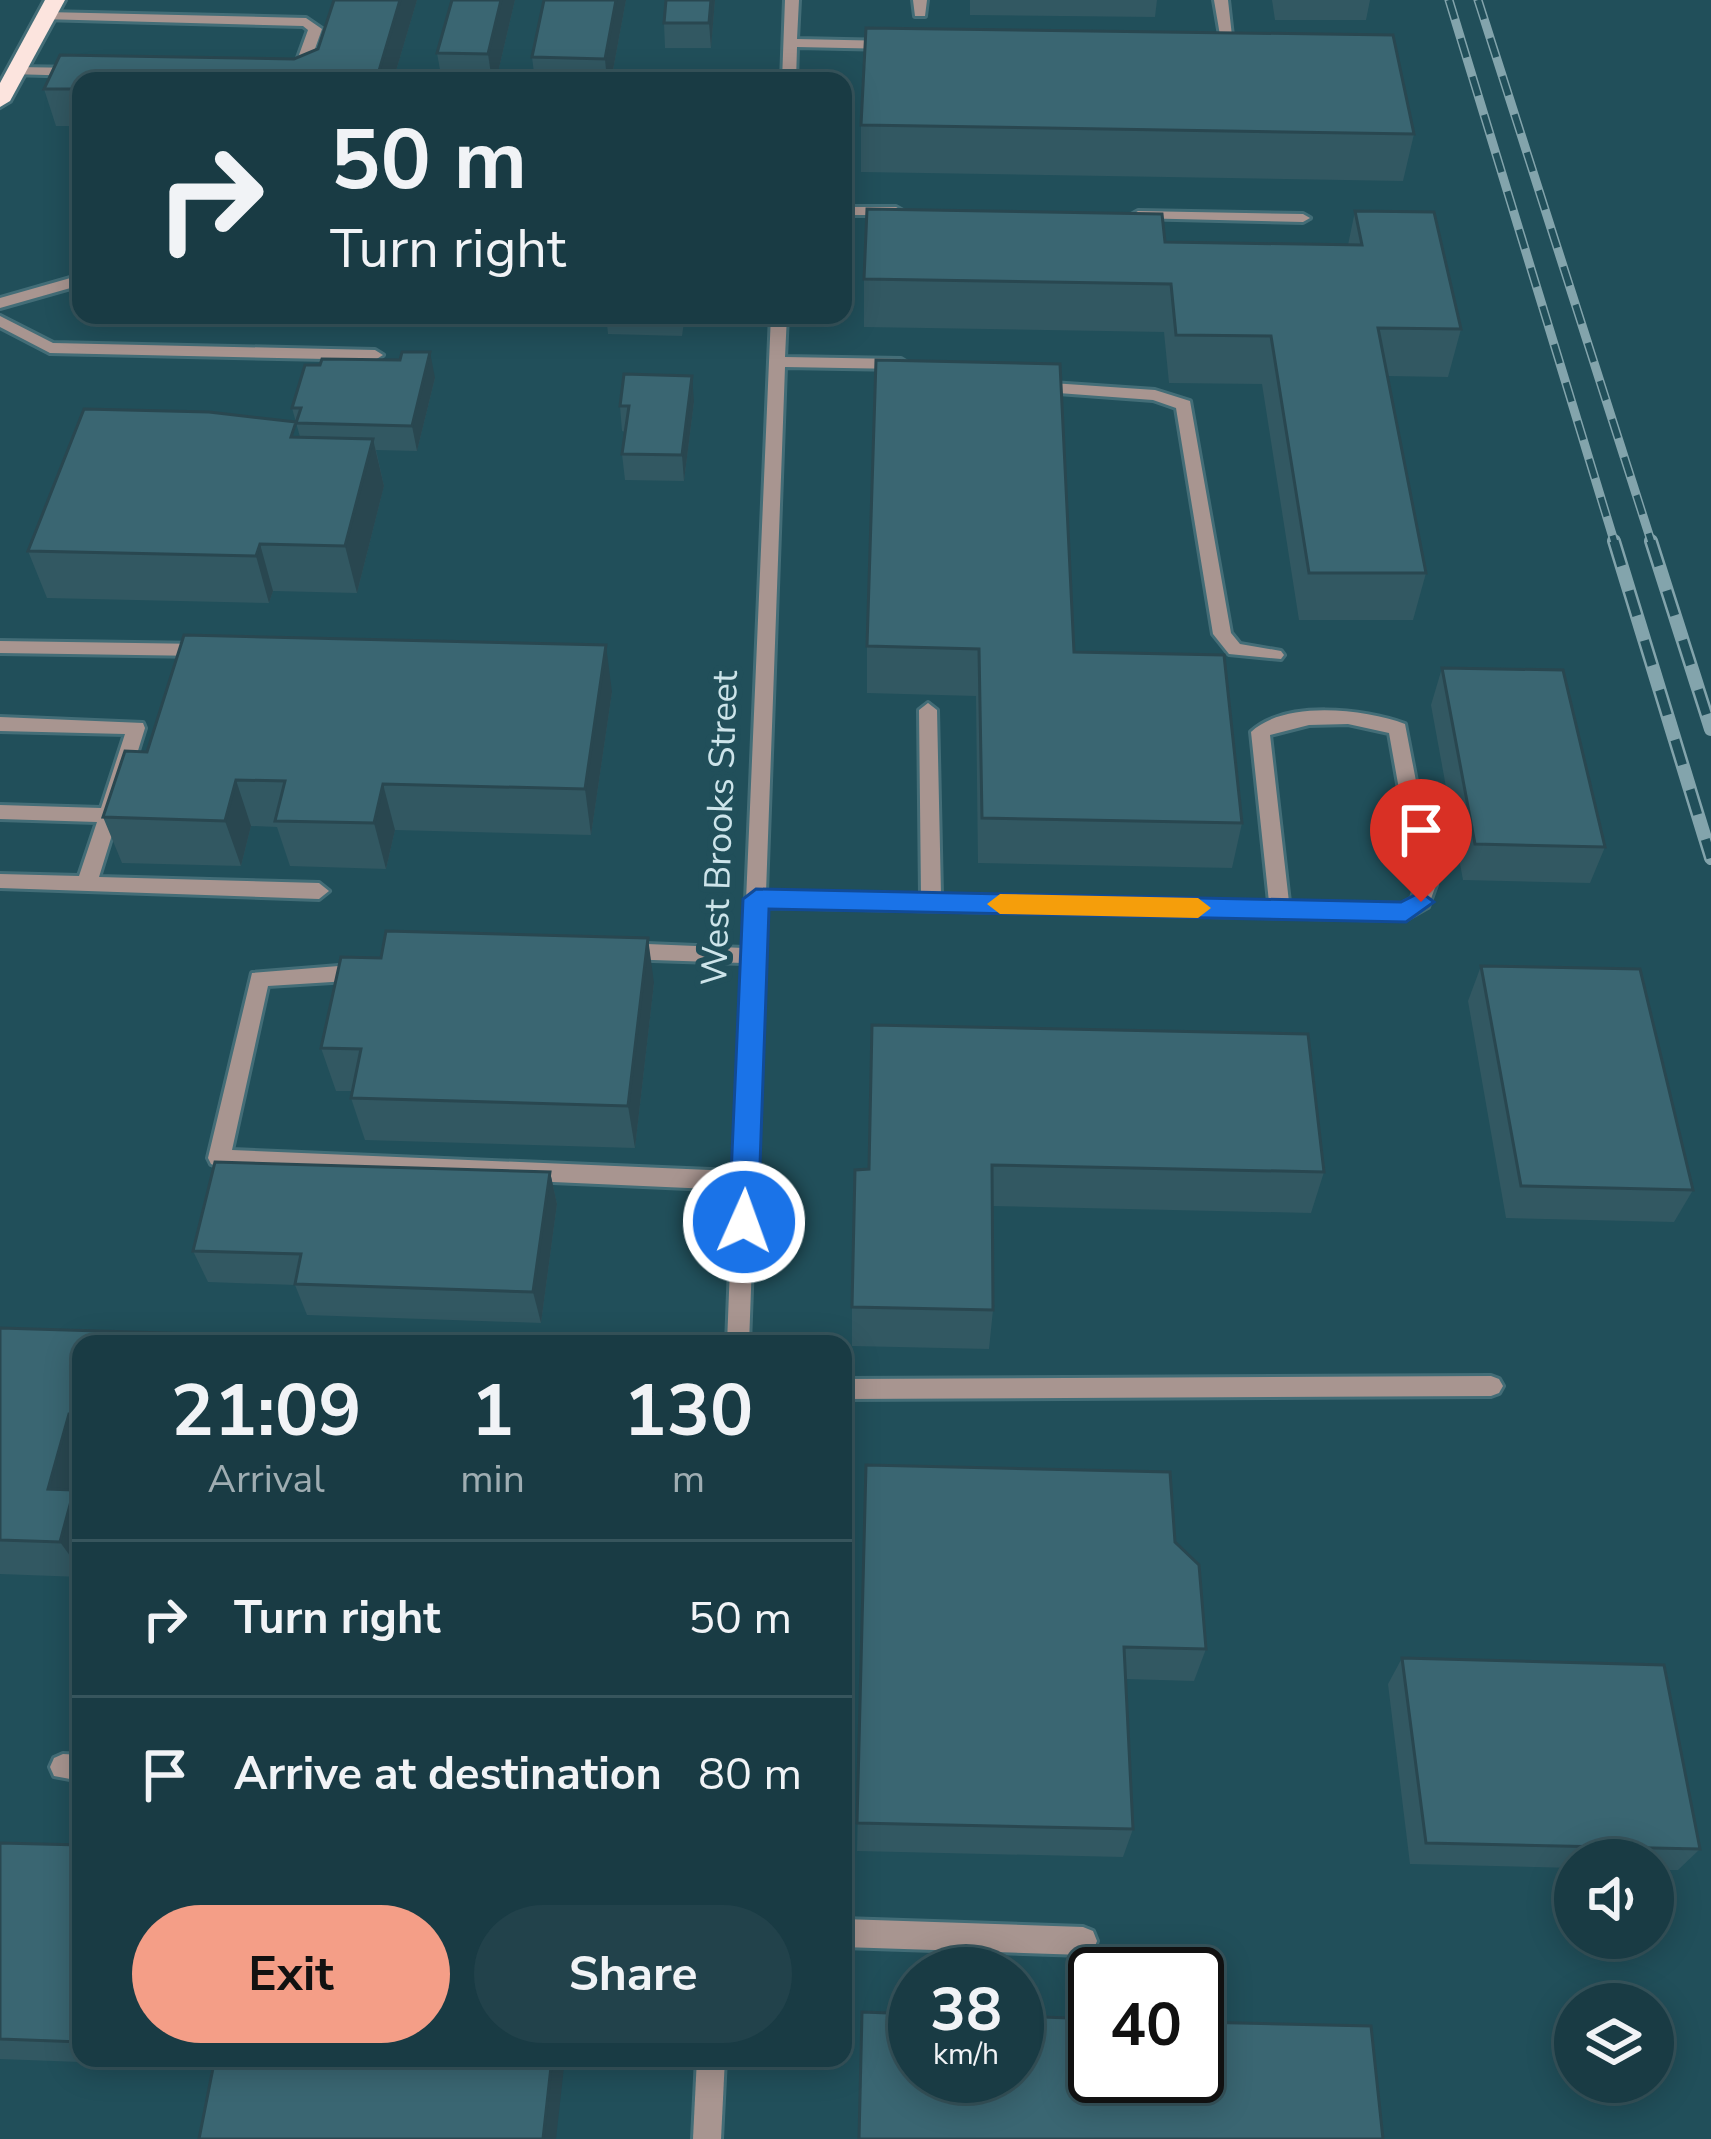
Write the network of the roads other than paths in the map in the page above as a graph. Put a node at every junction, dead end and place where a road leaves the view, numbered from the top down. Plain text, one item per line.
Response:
1 (792, 0) edge
2 (1221, 0) edge
3 (50, 8) edge
4 (790, 44) junction
5 (916, 45) edge
6 (1206, 50) edge
7 (16, 71) junction
8 (301, 72) edge
9 (789, 72) edge
10 (72, 73) edge
11 (0, 101) edge
12 (852, 211) edge
13 (915, 212) edge
14 (1120, 215) edge
15 (1303, 218) dead end
16 (72, 283) edge
17 (0, 303) edge
18 (0, 321) edge
19 (779, 324) edge
20 (375, 355) edge
21 (777, 362) junction
22 (913, 364) edge
23 (1021, 381) edge
24 (0, 646) edge
25 (213, 650) edge
26 (1275, 656) dead end
27 (928, 710) dead end
28 (0, 724) edge
29 (0, 812) edge
30 (108, 814) junction
31 (0, 881) edge
32 (87, 882) junction
33 (320, 891) dead end
34 (756, 899) junction
35 (932, 903) junction
36 (1280, 910) junction
37 (599, 950) edge
38 (754, 956) junction
39 (394, 960) edge
40 (745, 1181) junction
41 (739, 1335) edge
42 (1491, 1386) dead end
43 (852, 1389) edge
44 (852, 1934) edge
45 (1083, 1941) dead end
46 (711, 2067) edge
47 (707, 2139) edge

1 - 4 street
2 - 6 street
3 - 7 main road
3 - 8 street
4 - 5 street
4 - 9 street
7 - 10 street
7 - 11 main road
12 - 13 street
14 - 15 street
16 - 17 street
18 - 20 street
19 - 21 street, West Brooks Street
21 - 22 street
21 - 34 street, West Brooks Street
23 - 26 street
24 - 25 street
27 - 35 street
28 - 30 street
29 - 30 street
30 - 32 street
31 - 32 street
32 - 33 street
34 - 35 street
34 - 38 street, West Brooks Street
35 - 36 street
36 - 36 street
37 - 38 street
38 - 40 street, West Brooks Street
39 - 40 street
40 - 41 street, West Brooks Street
42 - 43 street
44 - 45 street
46 - 47 street

